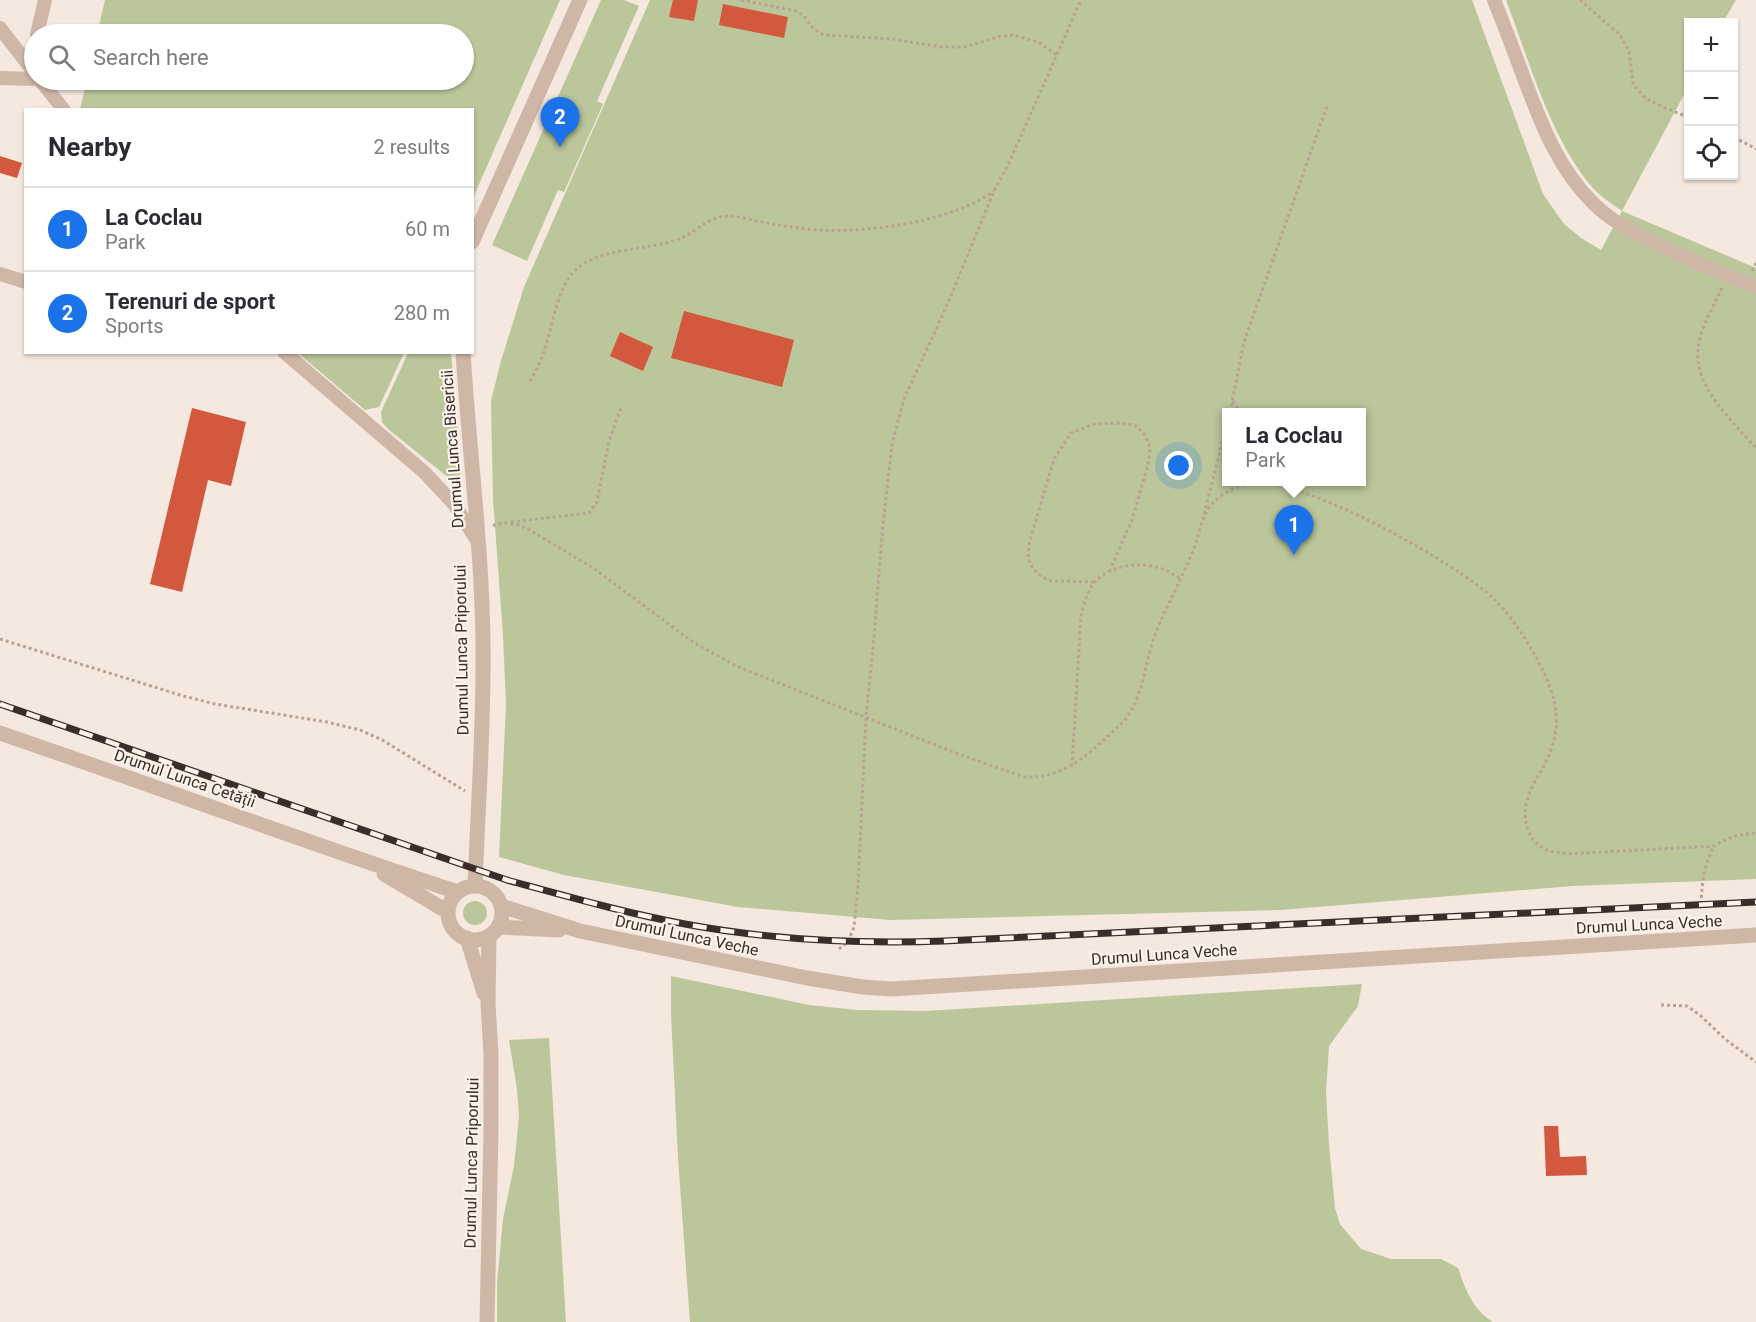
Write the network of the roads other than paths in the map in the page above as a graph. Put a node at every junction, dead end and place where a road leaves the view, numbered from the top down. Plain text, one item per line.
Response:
1 (45, 0) edge
2 (580, 0) edge
3 (1494, 0) edge
4 (39, 24) edge
5 (0, 28) edge
6 (24, 60) edge
7 (24, 74) edge
8 (0, 78) edge
9 (48, 90) edge
10 (62, 108) edge
11 (474, 238) edge
12 (0, 274) edge
13 (24, 281) edge
14 (1756, 287) edge
15 (286, 354) edge
16 (463, 354) edge
17 (477, 542) junction
18 (0, 733) edge
19 (358, 859) junction
20 (475, 886) junction
21 (458, 892) junction
22 (501, 906) junction
23 (448, 912) junction
24 (580, 931) junction
25 (494, 932) junction
26 (1756, 935) edge
27 (467, 938) junction
28 (488, 1004) junction
29 (488, 1322) edge

1 - 4 street
2 - 11 street
3 - 14 street
5 - 6 street
7 - 8 street
9 - 10 street
12 - 13 street
15 - 17 street, Drumul Lunca Priporului
16 - 17 street, Drumul Lunca Bisericii
17 - 20 street, Drumul Lunca Priporului
18 - 19 street, Drumul Lunca Cetății
19 - 21 street, Drumul Lunca Cetății
19 - 23 street, Drumul Lunca Cetății
20 - 21 street
20 - 22 street
21 - 23 street
22 - 24 street, Drumul Lunca Veche
22 - 25 street
23 - 27 street
24 - 25 street, Drumul Lunca Veche
24 - 26 street, Drumul Lunca Veche
25 - 27 street
25 - 28 street, Drumul Lunca Priporului
27 - 28 street, Drumul Lunca Priporului
28 - 29 street, Drumul Lunca Priporului

